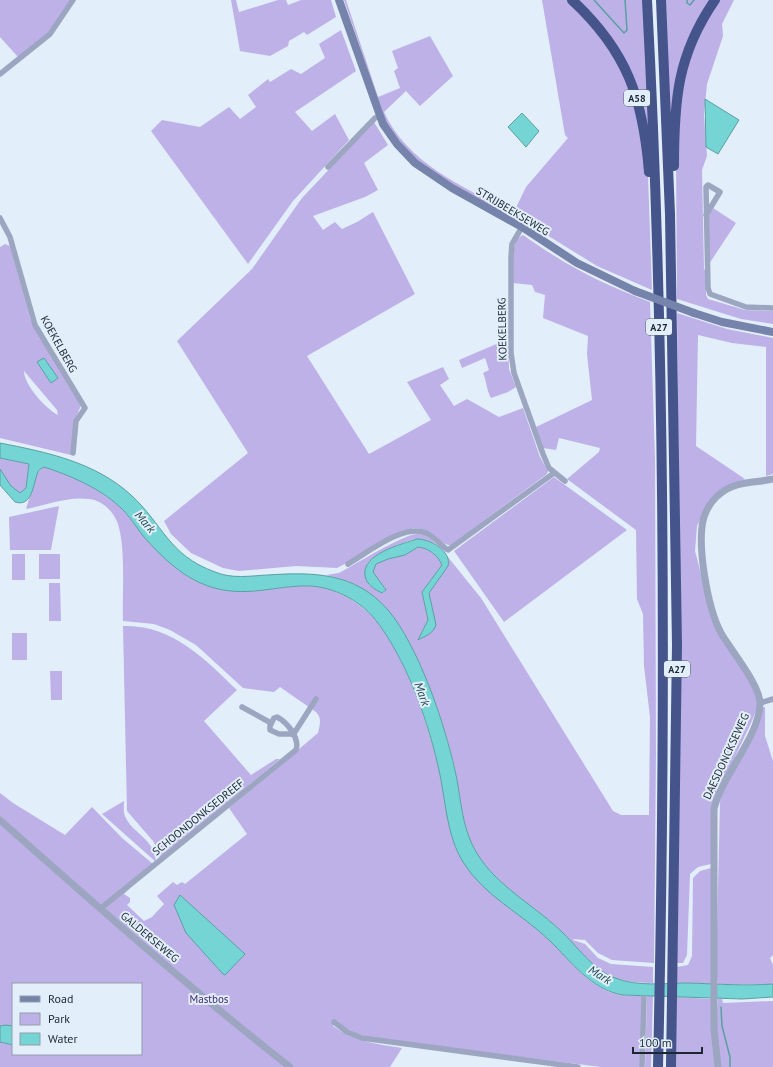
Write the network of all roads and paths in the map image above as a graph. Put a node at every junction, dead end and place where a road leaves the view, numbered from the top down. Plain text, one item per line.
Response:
1 (73, 0) edge
2 (339, 0) edge
3 (572, 0) edge
4 (647, 0) edge
5 (661, 0) edge
6 (715, 0) edge
7 (0, 74) edge
8 (380, 116) junction
9 (328, 167) dead end
10 (670, 214) junction
11 (656, 215) junction
12 (706, 215) junction
13 (0, 218) edge
14 (522, 227) junction
15 (773, 308) edge
16 (773, 332) edge
17 (73, 453) dead end
18 (554, 473) junction
19 (773, 479) edge
20 (564, 481) dead end
21 (348, 564) dead end
22 (316, 699) dead end
23 (773, 699) edge
24 (760, 703) junction
25 (242, 707) dead end
26 (271, 723) junction
27 (293, 735) junction
28 (0, 820) edge
29 (100, 908) junction
30 (644, 998) dead end
31 (334, 1022) dead end
32 (290, 1067) edge
33 (578, 1067) edge
34 (642, 1067) edge
35 (658, 1067) edge
36 (672, 1067) edge
37 (718, 1067) edge

1 - 7 street
2 - 8 main road, STRIJBEEKSEWEG
3 - 11 highway, A58
4 - 11 highway, A27
5 - 10 highway, A27
6 - 10 highway
8 - 9 street
8 - 14 main road, STRIJBEEKSEWEG
10 - 36 highway, A27
11 - 35 highway, A27
12 - 12 street
12 - 15 street
13 - 17 street, KOEKELBERG
14 - 16 main road, STRIJBEEKSEWEG, bridge
14 - 18 street, KOEKELBERG
18 - 20 street, KOEKELBERG
18 - 21 street
19 - 24 street, DAESDONCKSEWEG
22 - 27 street
23 - 24 street
24 - 37 street, DAESDONCKSEWEG
25 - 26 street
26 - 27 street
26 - 27 street
27 - 29 street, SCHOONDONKSEDREEF
28 - 29 street, GALDERSEWEG
29 - 32 street, GALDERSEWEG
30 - 34 street
31 - 33 street

